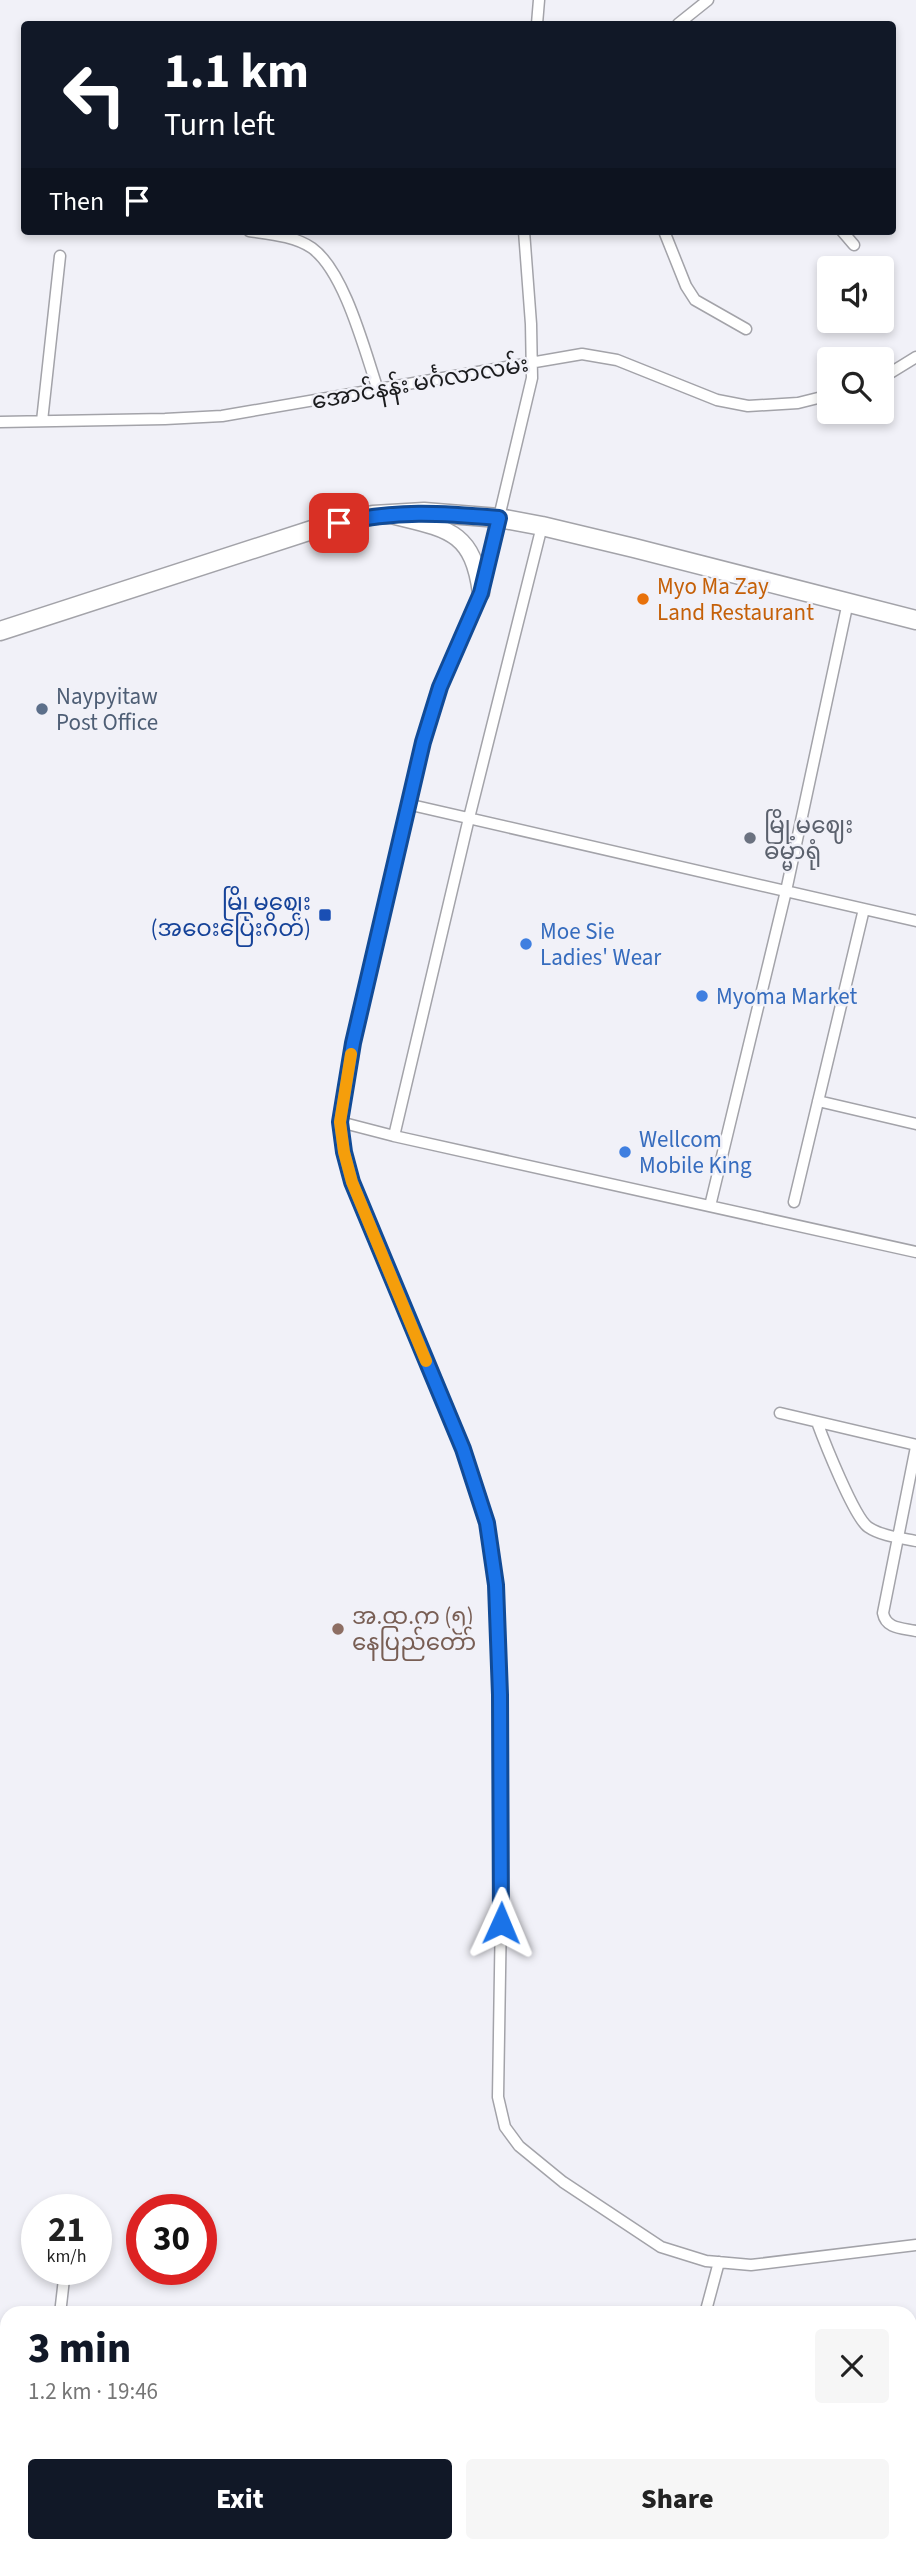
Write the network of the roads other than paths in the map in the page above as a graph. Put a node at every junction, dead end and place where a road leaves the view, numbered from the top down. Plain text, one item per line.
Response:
1 (539, 0) edge
2 (708, 0) edge
3 (537, 21) edge
4 (682, 21) edge
5 (274, 235) edge
6 (524, 235) edge
7 (666, 235) edge
8 (845, 235) edge
9 (854, 245) dead end
10 (60, 256) dead end
11 (746, 329) dead end
12 (916, 357) edge
13 (531, 363) junction
14 (894, 371) edge
15 (378, 390) junction
16 (817, 398) edge
17 (42, 421) junction
18 (0, 422) edge
19 (386, 514) junction
20 (499, 518) junction
21 (542, 526) junction
22 (481, 593) junction
23 (848, 602) junction
24 (916, 620) edge
25 (0, 631) edge
26 (407, 804) junction
27 (469, 818) junction
28 (786, 891) junction
29 (864, 909) junction
30 (916, 921) edge
31 (818, 1101) junction
32 (340, 1122) junction
33 (916, 1124) edge
34 (394, 1136) junction
35 (794, 1202) dead end
36 (710, 1206) junction
37 (916, 1252) edge
38 (780, 1413) dead end
39 (817, 1422) junction
40 (916, 1446) edge
41 (897, 1537) junction
42 (916, 1541) edge
43 (916, 1631) edge
44 (916, 2245) edge
45 (719, 2262) junction
46 (63, 2285) edge
47 (61, 2306) edge
48 (707, 2306) edge

1 - 3 street
2 - 4 street
5 - 15 street
6 - 13 street
7 - 11 street
8 - 9 street
10 - 17 street
12 - 14 street
13 - 15 street, အောင်နန်း မင်္ဂလာလမ်း
13 - 16 street, အောင်နန်း မင်္ဂလာလမ်း
13 - 20 street
15 - 17 street, အောင်နန်း မင်္ဂလာလမ်း
17 - 18 street, အောင်နန်း မင်္ဂလာလမ်း
19 - 20 highway
19 - 22 main road
19 - 25 highway
20 - 21 highway
20 - 22 street
21 - 23 highway
21 - 27 street
22 - 26 street
23 - 24 highway
23 - 28 street
26 - 27 street
26 - 32 street
27 - 28 street
27 - 34 street
28 - 29 street
28 - 36 street
29 - 30 street
29 - 31 street
31 - 33 street
31 - 35 street
32 - 34 street
32 - 45 street
34 - 36 street
36 - 37 street
38 - 39 street
39 - 40 street
39 - 41 street
40 - 41 street
41 - 42 street
41 - 43 street
44 - 45 street
45 - 48 street
46 - 47 street

